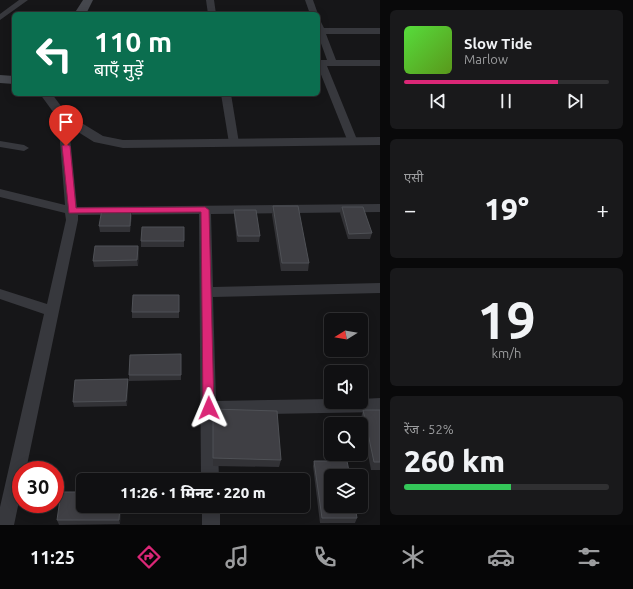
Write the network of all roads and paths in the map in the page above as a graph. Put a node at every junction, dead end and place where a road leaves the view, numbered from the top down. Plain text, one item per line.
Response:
1 (24, 0) edge
2 (88, 0) edge
3 (210, 0) edge
4 (309, 0) edge
5 (81, 12) edge
6 (212, 12) edge
7 (313, 12) edge
8 (0, 18) edge
9 (320, 28) edge
10 (320, 30) edge
11 (380, 31) edge
12 (320, 63) edge
13 (333, 63) junction
14 (380, 63) edge
15 (0, 79) edge
16 (12, 80) edge
17 (47, 96) edge
18 (226, 96) edge
19 (63, 117) junction
20 (380, 141) edge
21 (353, 142) junction
22 (234, 143) junction
23 (0, 144) edge
24 (24, 148) dead end
25 (0, 193) edge
26 (380, 208) edge
27 (205, 210) junction
28 (72, 211) junction
29 (380, 288) edge
30 (206, 292) junction
31 (0, 294) edge
32 (52, 311) junction
33 (380, 404) edge
34 (209, 408) junction
35 (210, 473) edge
36 (5, 498) edge
37 (211, 513) edge
38 (6, 525) edge
39 (211, 525) edge

1 - 8 street
2 - 5 main road
3 - 6 street
4 - 7 street
9 - 11 street
10 - 13 street
12 - 13 street
12 - 21 street
13 - 14 street
15 - 16 main road
17 - 19 street
18 - 22 street
19 - 22 street
19 - 28 street
20 - 21 street
21 - 22 street
23 - 24 street
25 - 28 street
26 - 27 street
27 - 28 street
27 - 30 street
28 - 32 street
29 - 30 street
30 - 34 street
31 - 32 street
32 - 36 street
33 - 34 street
34 - 35 street
36 - 38 street
37 - 39 street

